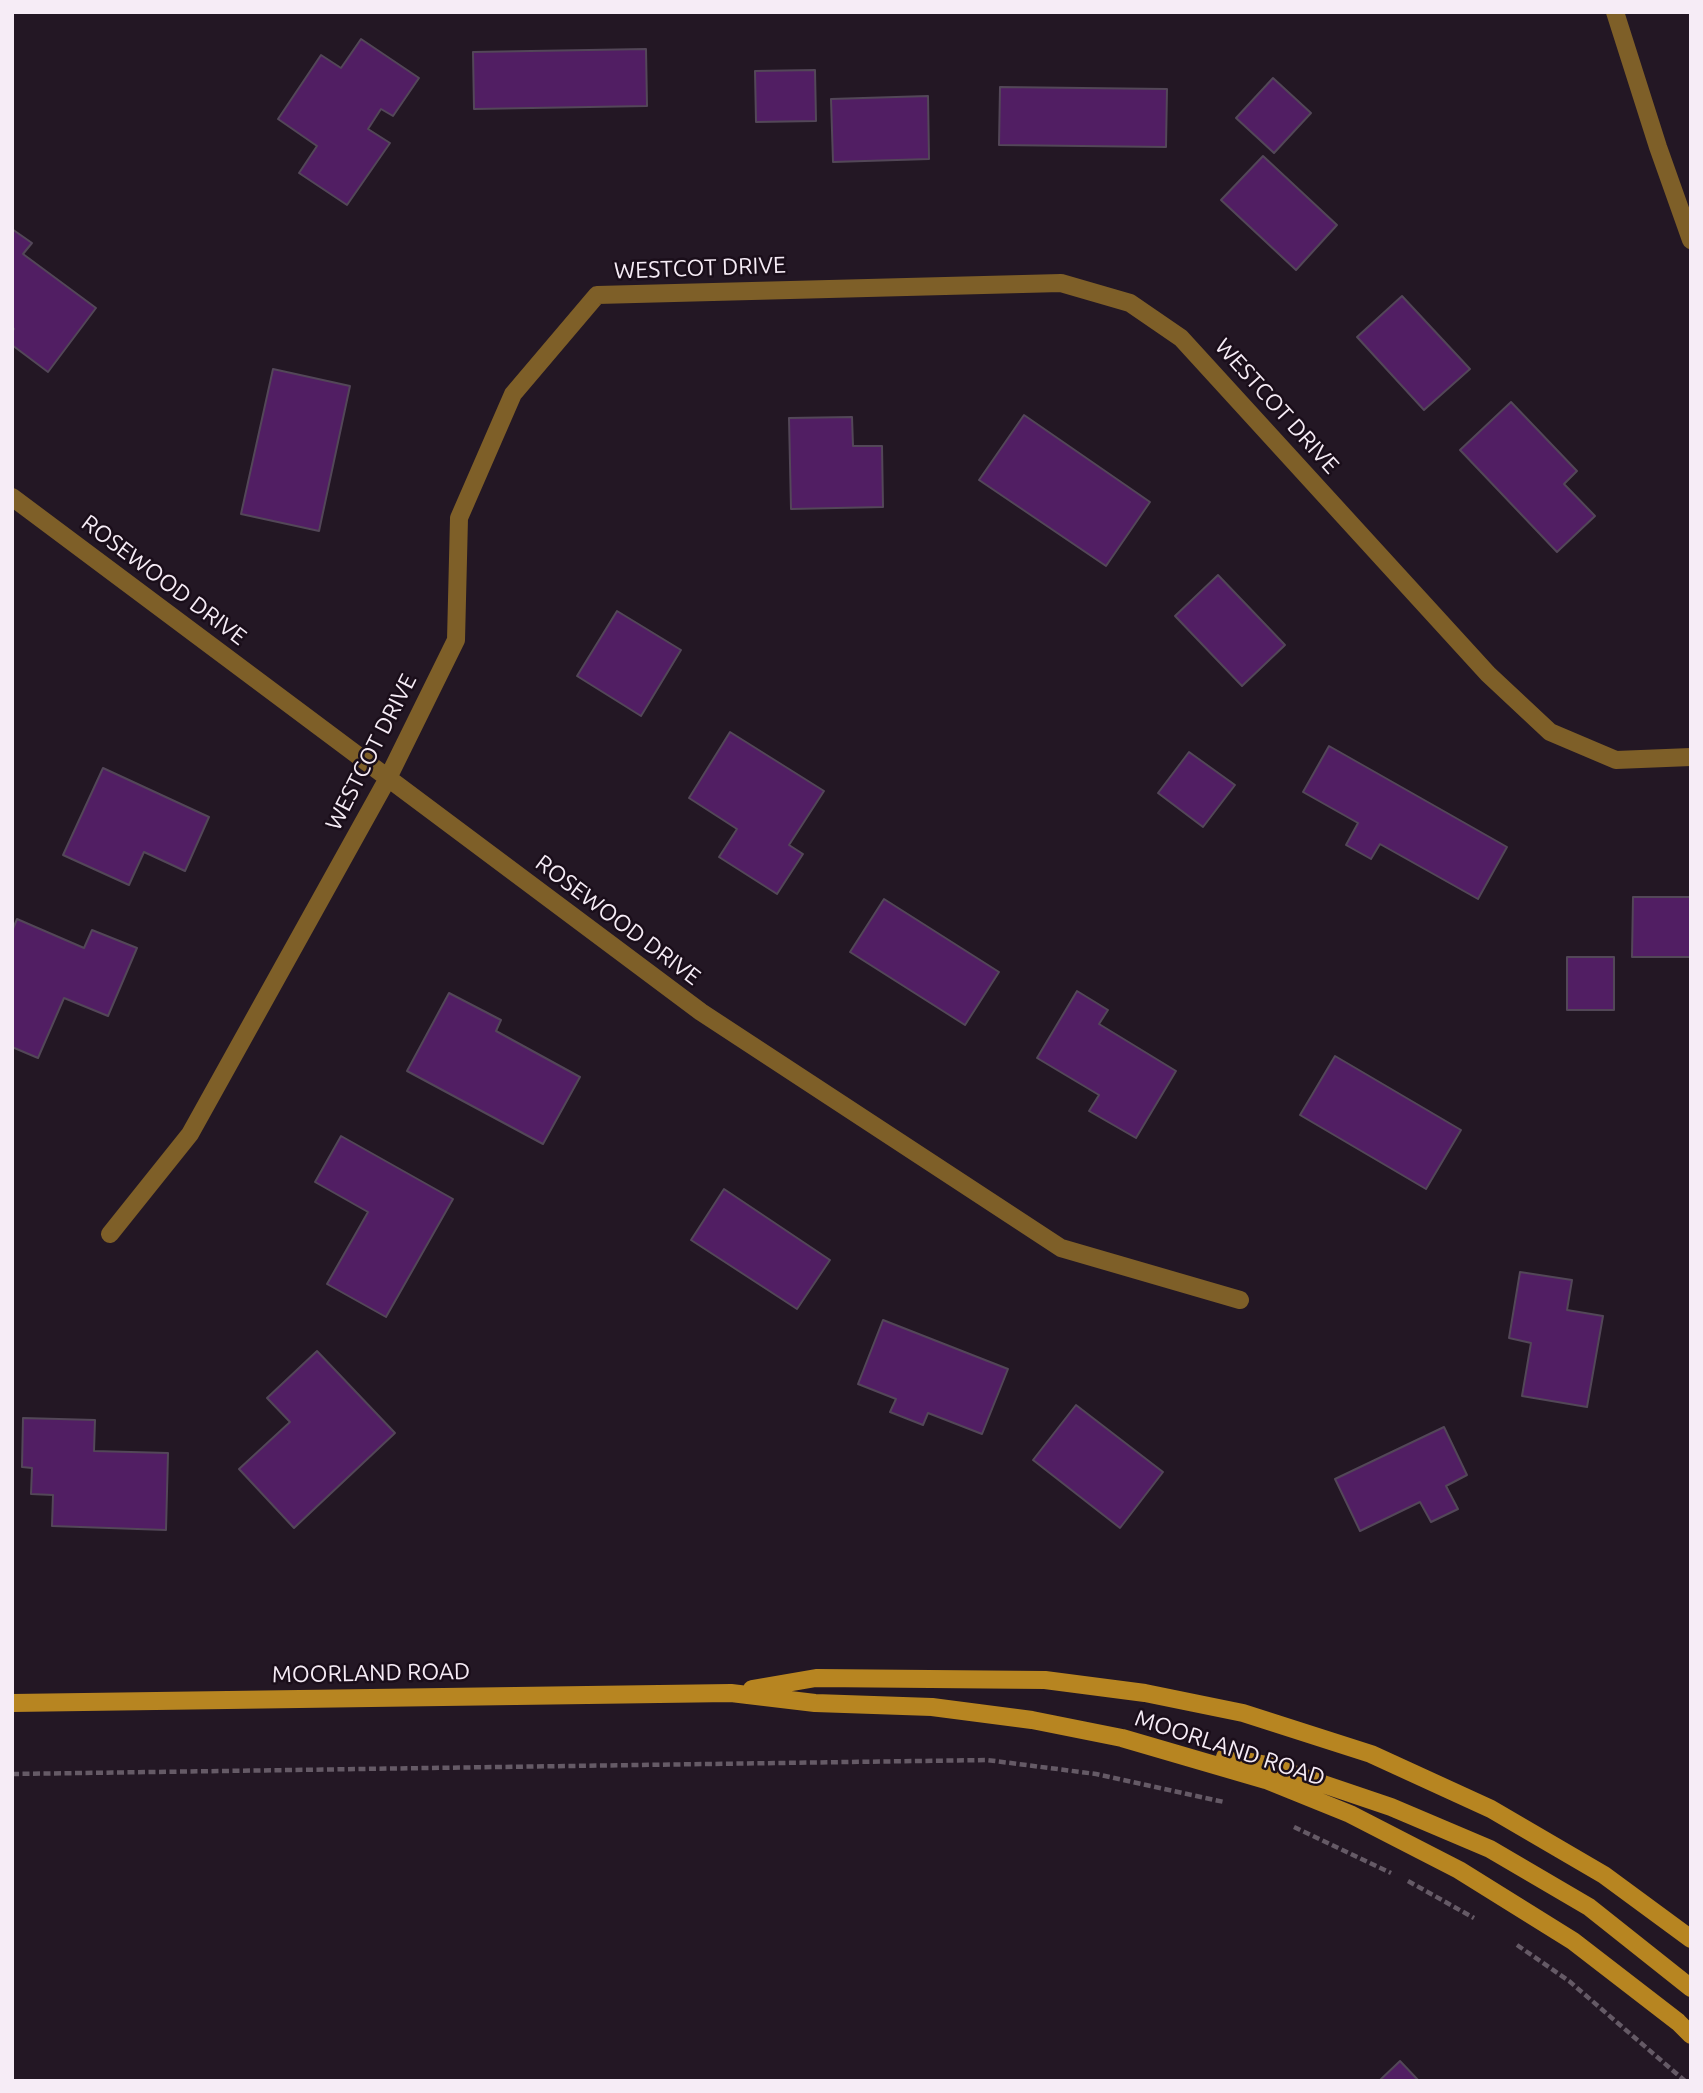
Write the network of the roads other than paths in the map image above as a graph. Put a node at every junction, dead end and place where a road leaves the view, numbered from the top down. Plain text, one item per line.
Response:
1 (1615, 12) edge
2 (1691, 240) edge
3 (12, 497) edge
4 (1691, 757) edge
5 (388, 778) junction
6 (110, 1234) dead end
7 (1240, 1300) dead end
8 (731, 1693) junction
9 (12, 1703) edge
10 (1122, 1738) junction
11 (1691, 1939) edge
12 (1691, 1988) edge
13 (1691, 2035) edge

1 - 2 street
3 - 5 street, ROSEWOOD DRIVE
4 - 5 street, WESTCOT DRIVE
5 - 6 street, WESTCOT DRIVE
5 - 7 street, ROSEWOOD DRIVE
8 - 9 street, MOORLAND ROAD
8 - 10 street, MOORLAND ROAD
8 - 11 street, MOORLAND ROAD
10 - 12 street
10 - 13 street, MOORLAND ROAD

